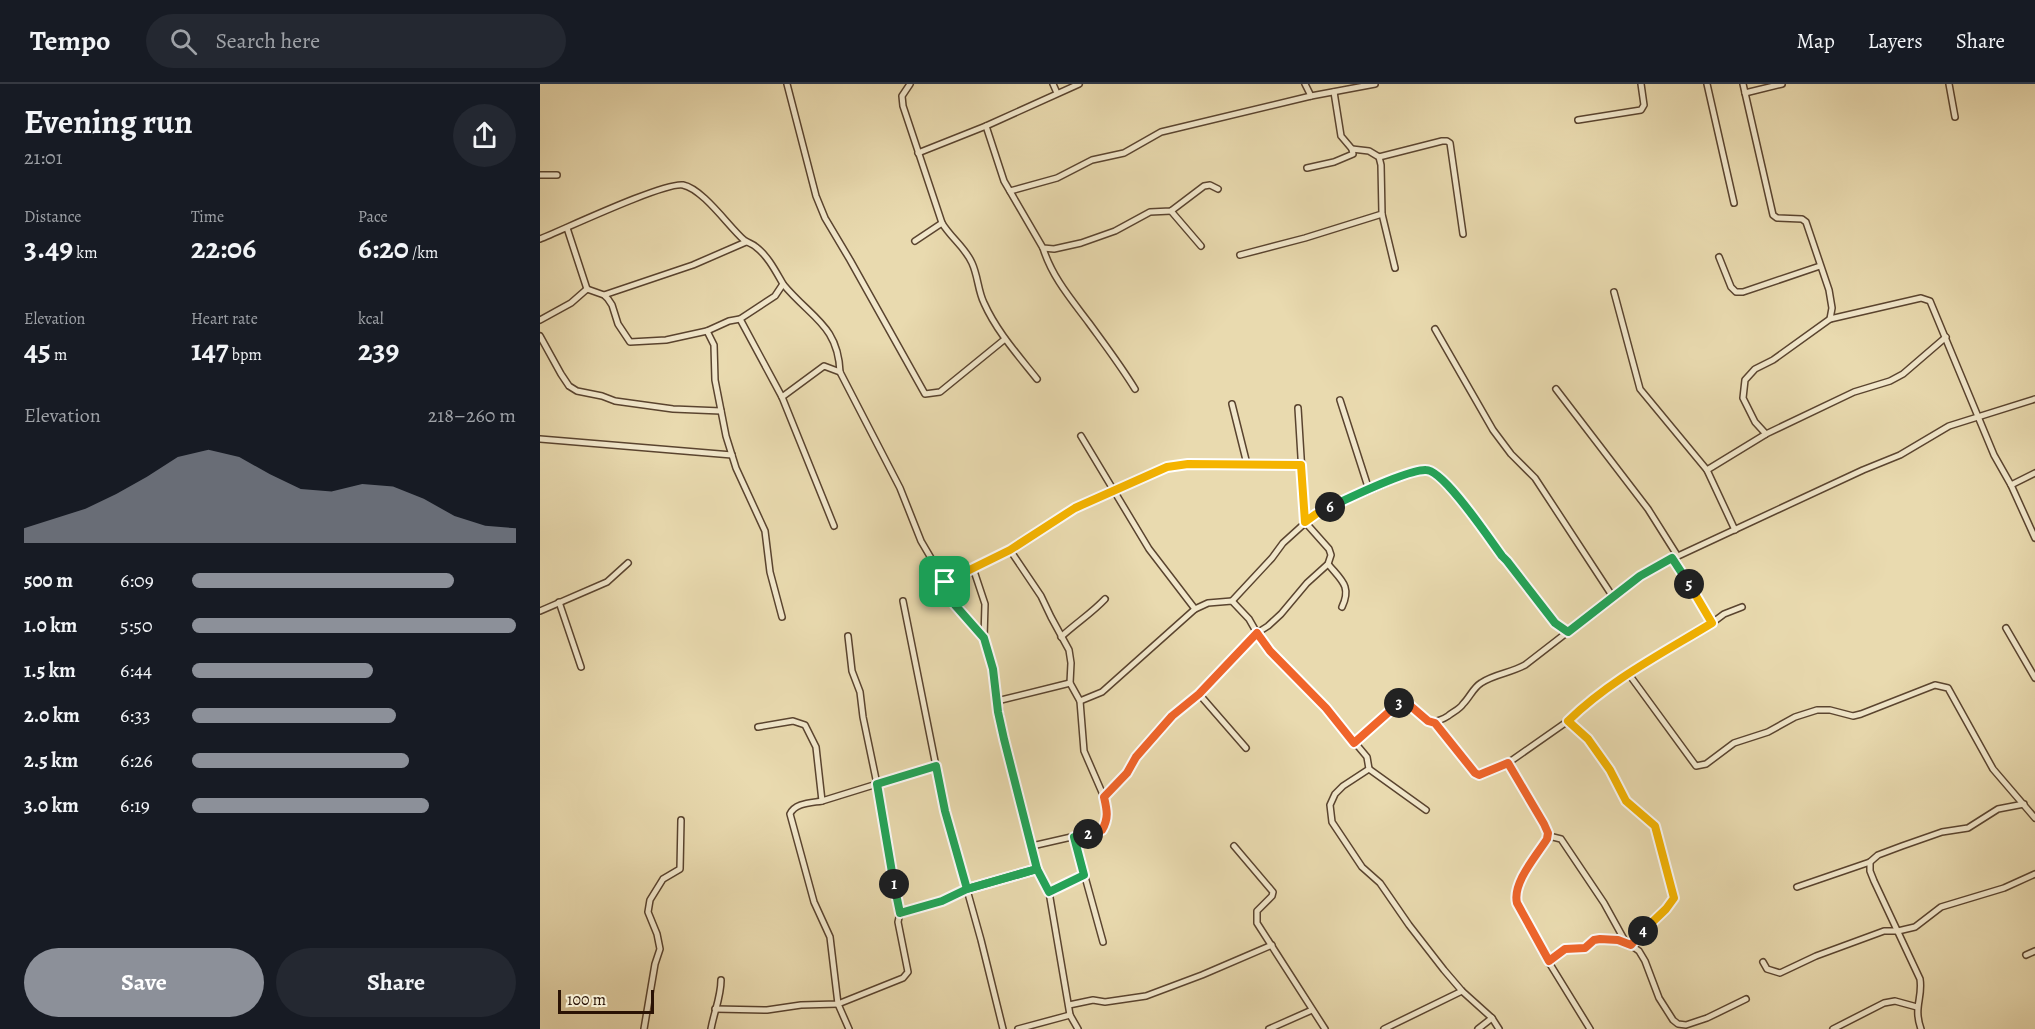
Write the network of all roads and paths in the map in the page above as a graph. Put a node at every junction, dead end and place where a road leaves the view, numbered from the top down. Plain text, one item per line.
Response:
1 (787, 84) edge
2 (910, 84) edge
3 (1053, 84) edge
4 (1079, 84) edge
5 (1305, 84) edge
6 (1375, 84) edge
7 (1641, 84) edge
8 (1707, 84) edge
9 (1743, 84) edge
10 (1782, 84) edge
11 (1949, 84) edge
12 (1334, 92) junction
13 (1057, 93) junction
14 (1745, 93) junction
15 (1311, 96) junction
16 (1955, 117) dead end
17 (1578, 120) dead end
18 (986, 126) junction
19 (1352, 149) junction
20 (918, 153) junction
21 (1379, 157) junction
22 (1307, 168) dead end
23 (540, 175) edge
24 (557, 175) dead end
25 (1218, 189) dead end
26 (1010, 191) junction
27 (1734, 203) dead end
28 (1171, 211) junction
29 (1382, 214) junction
30 (942, 223) junction
31 (567, 228) junction
32 (1463, 234) dead end
33 (540, 239) edge
34 (915, 241) dead end
35 (746, 242) junction
36 (1201, 246) dead end
37 (1043, 248) junction
38 (1240, 255) dead end
39 (1719, 256) dead end
40 (1820, 266) junction
41 (1395, 268) dead end
42 (783, 284) junction
43 (586, 290) junction
44 (1614, 292) dead end
45 (604, 295) junction
46 (740, 319) junction
47 (1830, 319) junction
48 (540, 320) edge
49 (1435, 329) dead end
50 (708, 331) junction
51 (540, 336) edge
52 (1946, 337) junction
53 (1005, 339) junction
54 (840, 372) junction
55 (1037, 379) dead end
56 (1135, 389) dead end
57 (1556, 389) dead end
58 (782, 397) junction
59 (2035, 399) edge
60 (1340, 400) dead end
61 (1232, 404) dead end
62 (1298, 408) dead end
63 (721, 411) junction
64 (1978, 417) junction
65 (1766, 434) junction
66 (1081, 436) dead end
67 (540, 439) edge
68 (732, 455) junction
69 (1247, 464) junction
70 (1301, 465) junction
71 (1707, 470) junction
72 (2035, 473) edge
73 (2011, 485) junction
74 (1369, 490) junction
75 (1114, 491) junction
76 (1305, 522) junction
77 (834, 526) dead end
78 (1735, 530) junction
79 (2035, 538) edge
80 (1010, 550) junction
81 (1675, 557) junction
82 (628, 563) dead end
83 (1328, 564) junction
84 (973, 568) junction
85 (945, 582) junction
86 (1613, 597) junction
87 (1105, 599) dead end
88 (903, 601) dead end
89 (1232, 601) junction
90 (559, 602) junction
91 (1342, 607) dead end
92 (1742, 607) dead end
93 (1195, 609) junction
94 (540, 611) edge
95 (782, 617) dead end
96 (1712, 623) junction
97 (2006, 628) dead end
98 (1568, 632) junction
99 (1257, 633) junction
100 (848, 636) dead end
101 (1061, 637) junction
102 (984, 638) junction
103 (581, 667) dead end
104 (1628, 673) junction
105 (2035, 678) edge
106 (1070, 683) junction
107 (1199, 694) junction
108 (997, 701) junction
109 (1080, 701) junction
110 (1568, 721) junction
111 (1435, 723) junction
112 (758, 727) dead end
113 (1354, 743) junction
114 (1246, 748) dead end
115 (1508, 763) junction
116 (936, 766) junction
117 (1369, 769) junction
118 (877, 784) junction
119 (1104, 797) junction
120 (822, 801) junction
121 (2024, 804) junction
122 (1426, 810) dead end
123 (2035, 818) edge
124 (681, 820) dead end
125 (1074, 837) junction
126 (1547, 839) junction
127 (1032, 846) junction
128 (1234, 846) dead end
129 (1870, 862) junction
130 (1037, 869) junction
131 (2035, 874) edge
132 (1084, 875) junction
133 (1797, 887) dead end
134 (967, 889) junction
135 (1049, 892) junction
136 (900, 913) junction
137 (1898, 931) junction
138 (1625, 941) junction
139 (1104, 942) dead end
140 (1272, 945) junction
141 (1631, 945) junction
142 (2035, 951) edge
143 (2026, 955) dead end
144 (1549, 961) junction
145 (1763, 962) dead end
146 (721, 980) dead end
147 (1462, 991) junction
148 (1746, 999) dead end
149 (838, 1004) junction
150 (1069, 1005) junction
151 (1917, 1007) junction
152 (715, 1009) junction
153 (1312, 1010) junction
154 (1070, 1015) junction
155 (1492, 1018) junction
156 (644, 1029) edge
157 (711, 1029) edge
158 (849, 1029) edge
159 (1003, 1029) edge
160 (1018, 1029) edge
161 (1078, 1029) edge
162 (1269, 1029) edge
163 (1325, 1029) edge
164 (1384, 1029) edge
165 (1478, 1029) edge
166 (1499, 1029) edge
167 (1590, 1029) edge
168 (1833, 1029) edge
169 (1921, 1029) edge

1 - 53 street
2 - 20 street
3 - 13 street
4 - 13 street
5 - 15 street
6 - 12 street
7 - 17 street
8 - 27 street
9 - 14 street
10 - 14 street
11 - 16 street
12 - 15 street
12 - 19 street
13 - 18 street
14 - 40 street
15 - 26 street
18 - 20 street
18 - 26 street
19 - 21 street
19 - 22 street
20 - 30 street
21 - 29 street
21 - 32 street
23 - 24 street
25 - 28 street
26 - 37 street
28 - 36 street
28 - 37 street
29 - 38 street
29 - 41 street
30 - 34 street
30 - 53 street
31 - 33 street
31 - 35 street
31 - 43 street
35 - 42 street
35 - 45 street
37 - 56 street
39 - 40 street
40 - 47 street
42 - 46 street
42 - 54 street
43 - 45 street
43 - 48 street
44 - 71 street
45 - 50 street
46 - 50 street
46 - 58 street
47 - 52 street
47 - 65 street
49 - 86 street
50 - 63 street
51 - 63 street
52 - 64 street
52 - 65 street
53 - 55 street
54 - 58 street
54 - 85 street
57 - 81 street
58 - 77 street
59 - 64 street
60 - 74 street
61 - 69 street
62 - 70 street
63 - 68 street
64 - 73 street
64 - 78 street
65 - 71 street
66 - 75 street
67 - 68 street
68 - 95 street
69 - 70 street
69 - 75 street
70 - 76 street
71 - 78 street
72 - 73 street
73 - 79 street
74 - 76 street
74 - 98 street
75 - 80 street
75 - 93 street
76 - 83 street
76 - 89 street
78 - 81 street
80 - 84 street
80 - 101 street
81 - 86 street
81 - 96 street
82 - 90 street
83 - 91 street
83 - 99 street
84 - 85 street
84 - 102 street
85 - 102 street
86 - 98 street
87 - 101 street
88 - 116 street
89 - 93 street
89 - 99 street
90 - 94 street
90 - 103 street
92 - 96 street
93 - 109 street
96 - 104 street
97 - 105 street
98 - 111 street
99 - 107 street
99 - 113 street
100 - 118 street
101 - 106 street
102 - 108 street
104 - 110 street
104 - 121 street
106 - 108 street
106 - 109 street
107 - 114 street
107 - 119 street
108 - 127 street
109 - 119 street
110 - 115 street
110 - 141 street
111 - 113 street
111 - 115 street
112 - 120 street
113 - 117 street
115 - 126 street
116 - 118 street
116 - 134 street
117 - 122 street
117 - 147 street
118 - 120 street
118 - 136 street
119 - 125 street
120 - 149 street
121 - 123 street
121 - 129 street
124 - 156 street
125 - 127 street
125 - 132 street
126 - 138 street
126 - 144 street
127 - 130 street
128 - 140 street
129 - 133 street
129 - 137 street
130 - 134 street
130 - 135 street
131 - 137 street
132 - 135 street
132 - 139 street
134 - 136 street
134 - 159 street
135 - 150 street
136 - 149 street
137 - 145 street
137 - 151 street
138 - 141 street
138 - 144 street
140 - 150 street
140 - 153 street
141 - 148 street
142 - 143 street
144 - 167 street
146 - 152 street
147 - 155 street
147 - 164 street
149 - 152 street
149 - 158 street
150 - 154 street
151 - 168 street
151 - 169 street
152 - 157 street
153 - 162 street
153 - 163 street
154 - 160 street
154 - 161 street
155 - 165 street
155 - 166 street

